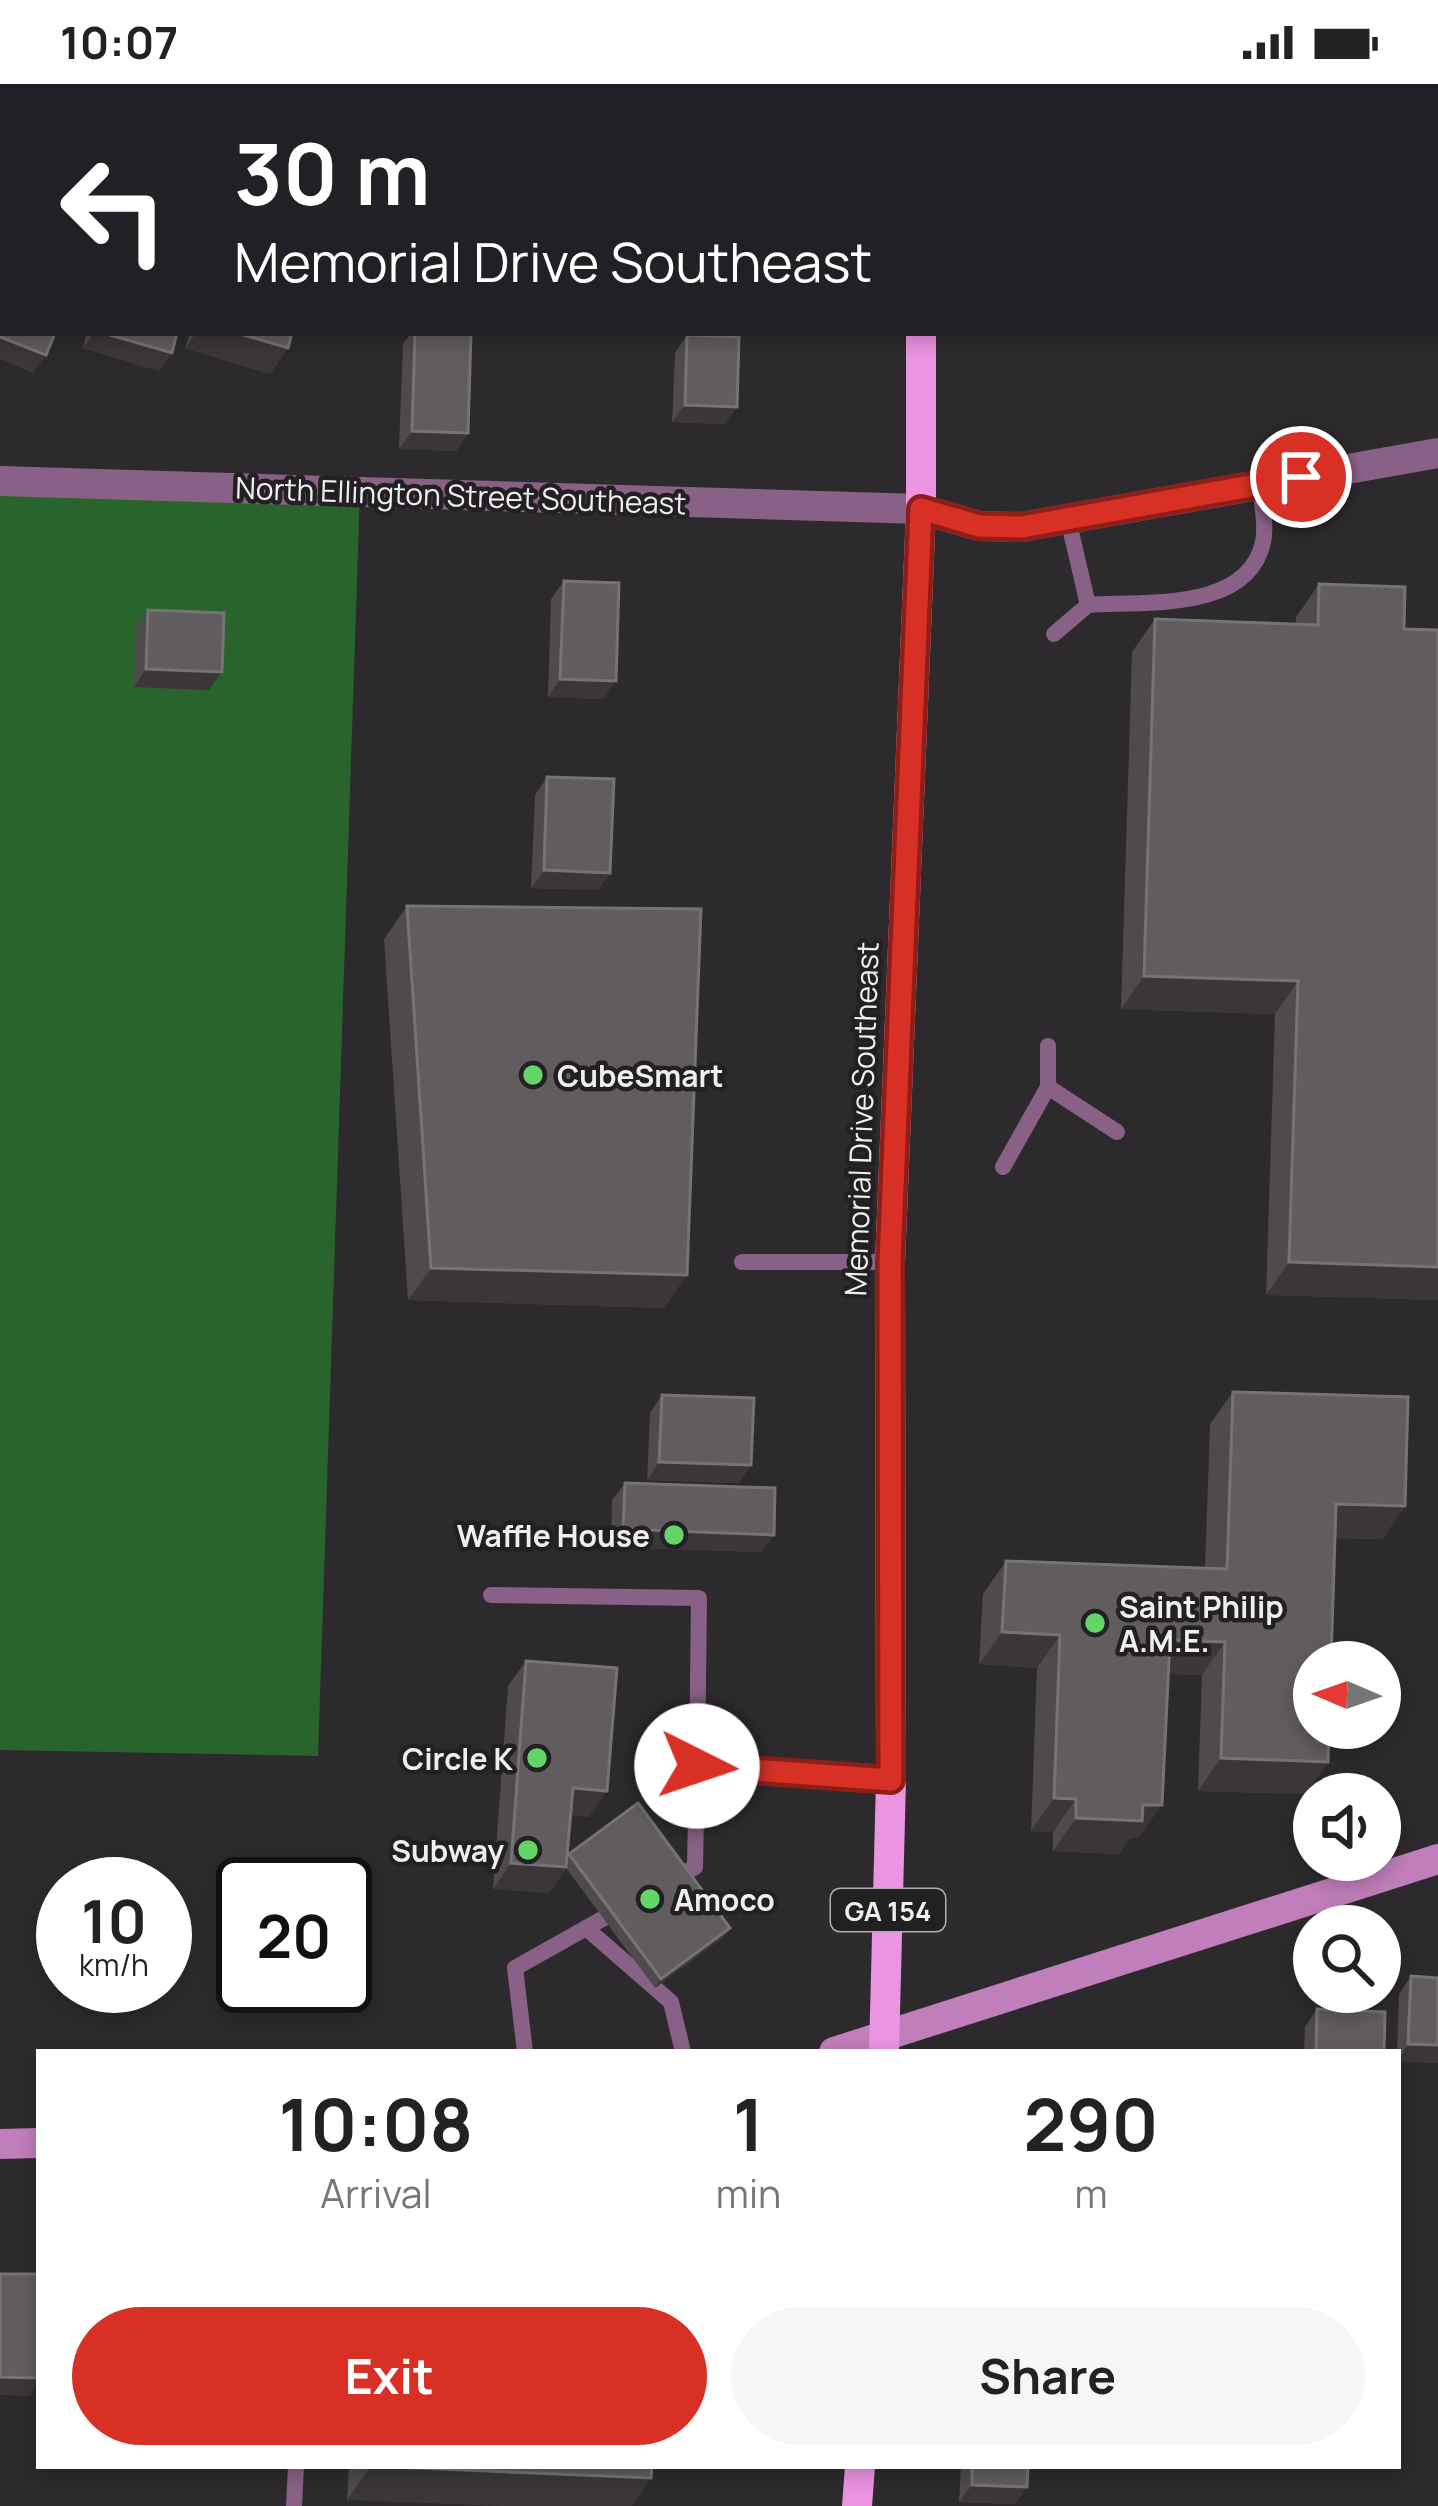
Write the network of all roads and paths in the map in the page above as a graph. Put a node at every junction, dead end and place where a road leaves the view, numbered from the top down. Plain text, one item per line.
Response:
1 (921, 336) edge
2 (1438, 453) edge
3 (0, 481) edge
4 (1260, 484) junction
5 (921, 509) junction
6 (1068, 519) junction
7 (1088, 605) junction
8 (1054, 634) dead end
9 (1048, 1046) dead end
10 (1048, 1088) junction
11 (1117, 1132) dead end
12 (1003, 1167) dead end
13 (742, 1262) dead end
14 (890, 1262) junction
15 (491, 1595) dead end
16 (697, 1766) junction
17 (891, 1780) junction
18 (1438, 1858) edge
19 (658, 1888) edge
20 (640, 1898) edge
21 (586, 1928) junction
22 (885, 2046) edge
23 (525, 2049) edge
24 (681, 2049) edge
25 (36, 2143) edge
26 (0, 2144) edge
27 (296, 2469) edge
28 (860, 2469) edge
29 (294, 2506) edge
30 (857, 2506) edge

1 - 5 main road, Memorial Drive Southeast / GA 154
2 - 4 street, North Ellington Street Southeast
3 - 5 street, North Ellington Street Southeast
4 - 6 street, North Ellington Street Southeast
4 - 7 lane
5 - 6 street, North Ellington Street Southeast
5 - 14 main road, Memorial Drive Southeast / GA 154
6 - 7 lane
7 - 8 lane
9 - 10 lane
10 - 11 lane
10 - 12 lane
13 - 14 lane
14 - 17 main road, Memorial Drive Southeast / GA 154
15 - 16 lane
16 - 17 lane
16 - 19 lane
17 - 22 main road, Memorial Drive Southeast / GA 154
18 - 22 main road
20 - 21 lane
21 - 23 lane
21 - 24 lane
25 - 26 main road
27 - 29 lane
28 - 30 main road

